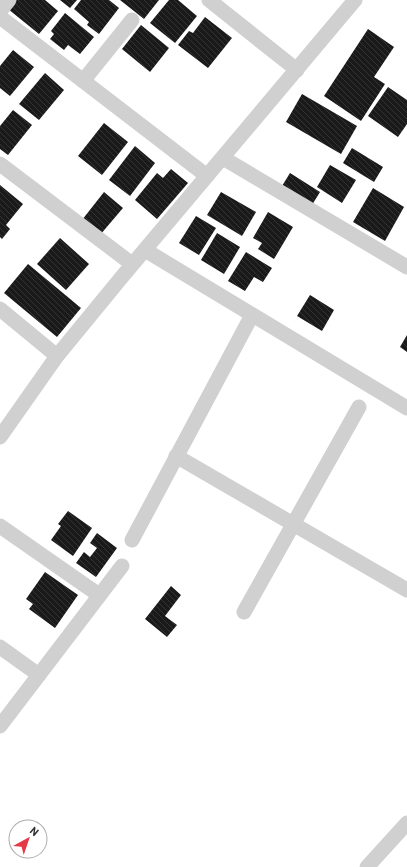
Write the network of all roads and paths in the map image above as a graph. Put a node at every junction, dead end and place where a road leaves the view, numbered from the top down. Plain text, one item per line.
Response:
1 (9, 0) edge
2 (209, 0) edge
3 (355, 0) edge
4 (0, 11) edge
5 (0, 17) edge
6 (132, 20) dead end
7 (297, 70) junction
8 (83, 81) junction
9 (222, 158) junction
10 (0, 164) edge
11 (207, 176) junction
12 (145, 250) junction
13 (132, 264) junction
14 (407, 267) edge
15 (0, 309) edge
16 (252, 315) junction
17 (57, 356) junction
18 (405, 402) edge
19 (359, 407) dead end
20 (0, 437) edge
21 (176, 456) junction
22 (294, 524) junction
23 (0, 526) edge
24 (132, 540) dead end
25 (122, 566) dead end
26 (407, 590) edge
27 (99, 595) junction
28 (244, 612) dead end
29 (0, 647) edge
30 (38, 675) junction
31 (0, 726) edge
32 (407, 823) edge
33 (367, 867) edge

1 - 4 street
2 - 7 street
3 - 7 street
5 - 8 street
6 - 8 street
7 - 9 street
8 - 11 street
9 - 11 street
9 - 14 street
10 - 13 street
11 - 12 street
12 - 13 street
12 - 16 street
13 - 17 street
15 - 17 street
16 - 18 street
16 - 21 street
17 - 20 street
19 - 22 street
21 - 22 street
21 - 24 street
22 - 26 street
22 - 28 street
23 - 27 street
25 - 27 street
27 - 30 street
29 - 30 street
30 - 31 street
32 - 33 street

